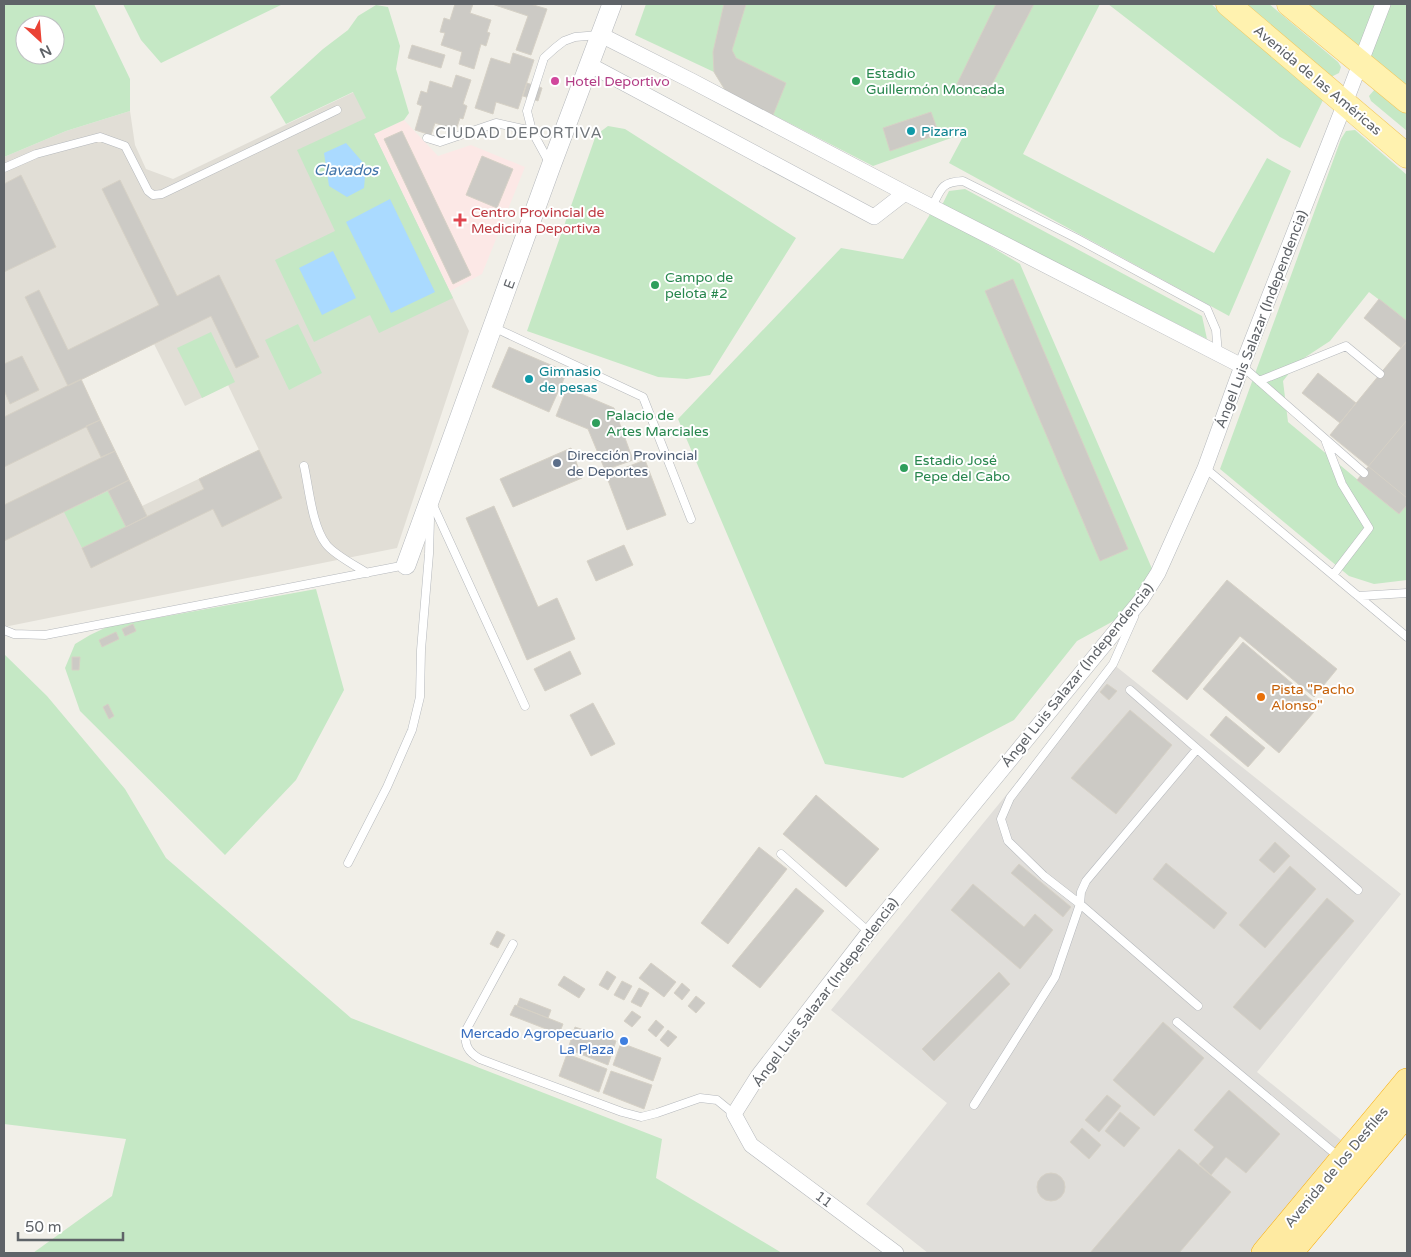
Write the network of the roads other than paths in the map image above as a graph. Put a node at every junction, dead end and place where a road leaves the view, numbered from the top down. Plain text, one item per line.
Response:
1 (612, 4) edge
2 (1228, 4) edge
3 (1289, 4) edge
4 (1382, 4) edge
5 (601, 35) junction
6 (1360, 64) junction
7 (590, 65) junction
8 (1407, 101) edge
9 (1345, 103) junction
10 (337, 110) dead end
11 (532, 132) junction
12 (427, 138) dead end
13 (1407, 156) edge
14 (551, 166) junction
15 (4, 168) edge
16 (905, 193) junction
17 (932, 207) junction
18 (493, 327) junction
19 (1218, 354) junction
20 (1242, 366) junction
21 (1380, 374) dead end
22 (1259, 381) junction
23 (1326, 440) junction
24 (304, 466) dead end
25 (1205, 468) junction
26 (1364, 473) dead end
27 (430, 499) junction
28 (691, 519) dead end
29 (406, 565) joint
30 (367, 573) junction
31 (1333, 575) junction
32 (1407, 592) edge
33 (1358, 596) junction
34 (1141, 600) junction
35 (4, 630) edge
36 (1406, 633) edge
37 (1130, 690) dead end
38 (525, 706) dead end
39 (1197, 749) junction
40 (781, 854) dead end
41 (348, 863) dead end
42 (1358, 890) dead end
43 (1080, 904) junction
44 (869, 932) junction
45 (513, 944) dead end
46 (1198, 1006) dead end
47 (1178, 1022) dead end
48 (1407, 1081) edge
49 (974, 1105) dead end
50 (1407, 1113) edge
51 (734, 1114) junction
52 (1350, 1166) junction
53 (896, 1253) edge
54 (1264, 1253) edge
55 (1290, 1253) edge

1 - 5 street, E
2 - 9 main road, Avenida de las Américas
3 - 6 main road
4 - 6 street, Ángel Luis Salazar (Independencia)
5 - 7 street, E
5 - 11 lane
5 - 16 street
6 - 8 main road
6 - 9 street, Ángel Luis Salazar (Independencia)
7 - 14 street, E
7 - 16 street
9 - 13 main road, Avenida de las Américas
9 - 20 street, Ángel Luis Salazar (Independencia)
10 - 15 lane
11 - 12 lane
11 - 14 lane
14 - 18 street, E
16 - 17 street
17 - 19 street
17 - 19 lane
18 - 27 street, E
18 - 28 lane
19 - 20 street
20 - 22 lane
20 - 25 street, Ángel Luis Salazar (Independencia)
21 - 22 lane
22 - 23 lane
23 - 26 lane
23 - 31 lane
24 - 30 lane
25 - 31 lane
25 - 34 street, Ángel Luis Salazar (Independencia)
27 - 29 street, E
27 - 38 lane
27 - 41 lane
29 - 30 lane
30 - 35 lane
31 - 33 lane
32 - 33 lane
33 - 36 lane
34 - 43 lane
34 - 44 street, Ángel Luis Salazar (Independencia)
37 - 39 lane
39 - 42 lane
39 - 43 lane
40 - 44 lane
43 - 46 lane
43 - 49 lane
44 - 51 street, Ángel Luis Salazar (Independencia)
45 - 51 lane
47 - 52 lane
48 - 52 highway, Avenida de los Desfiles
50 - 52 highway, Avenida de los Desfiles
51 - 53 street, 11
52 - 54 highway, Avenida de los Desfiles
52 - 55 highway, Avenida de los Desfiles

